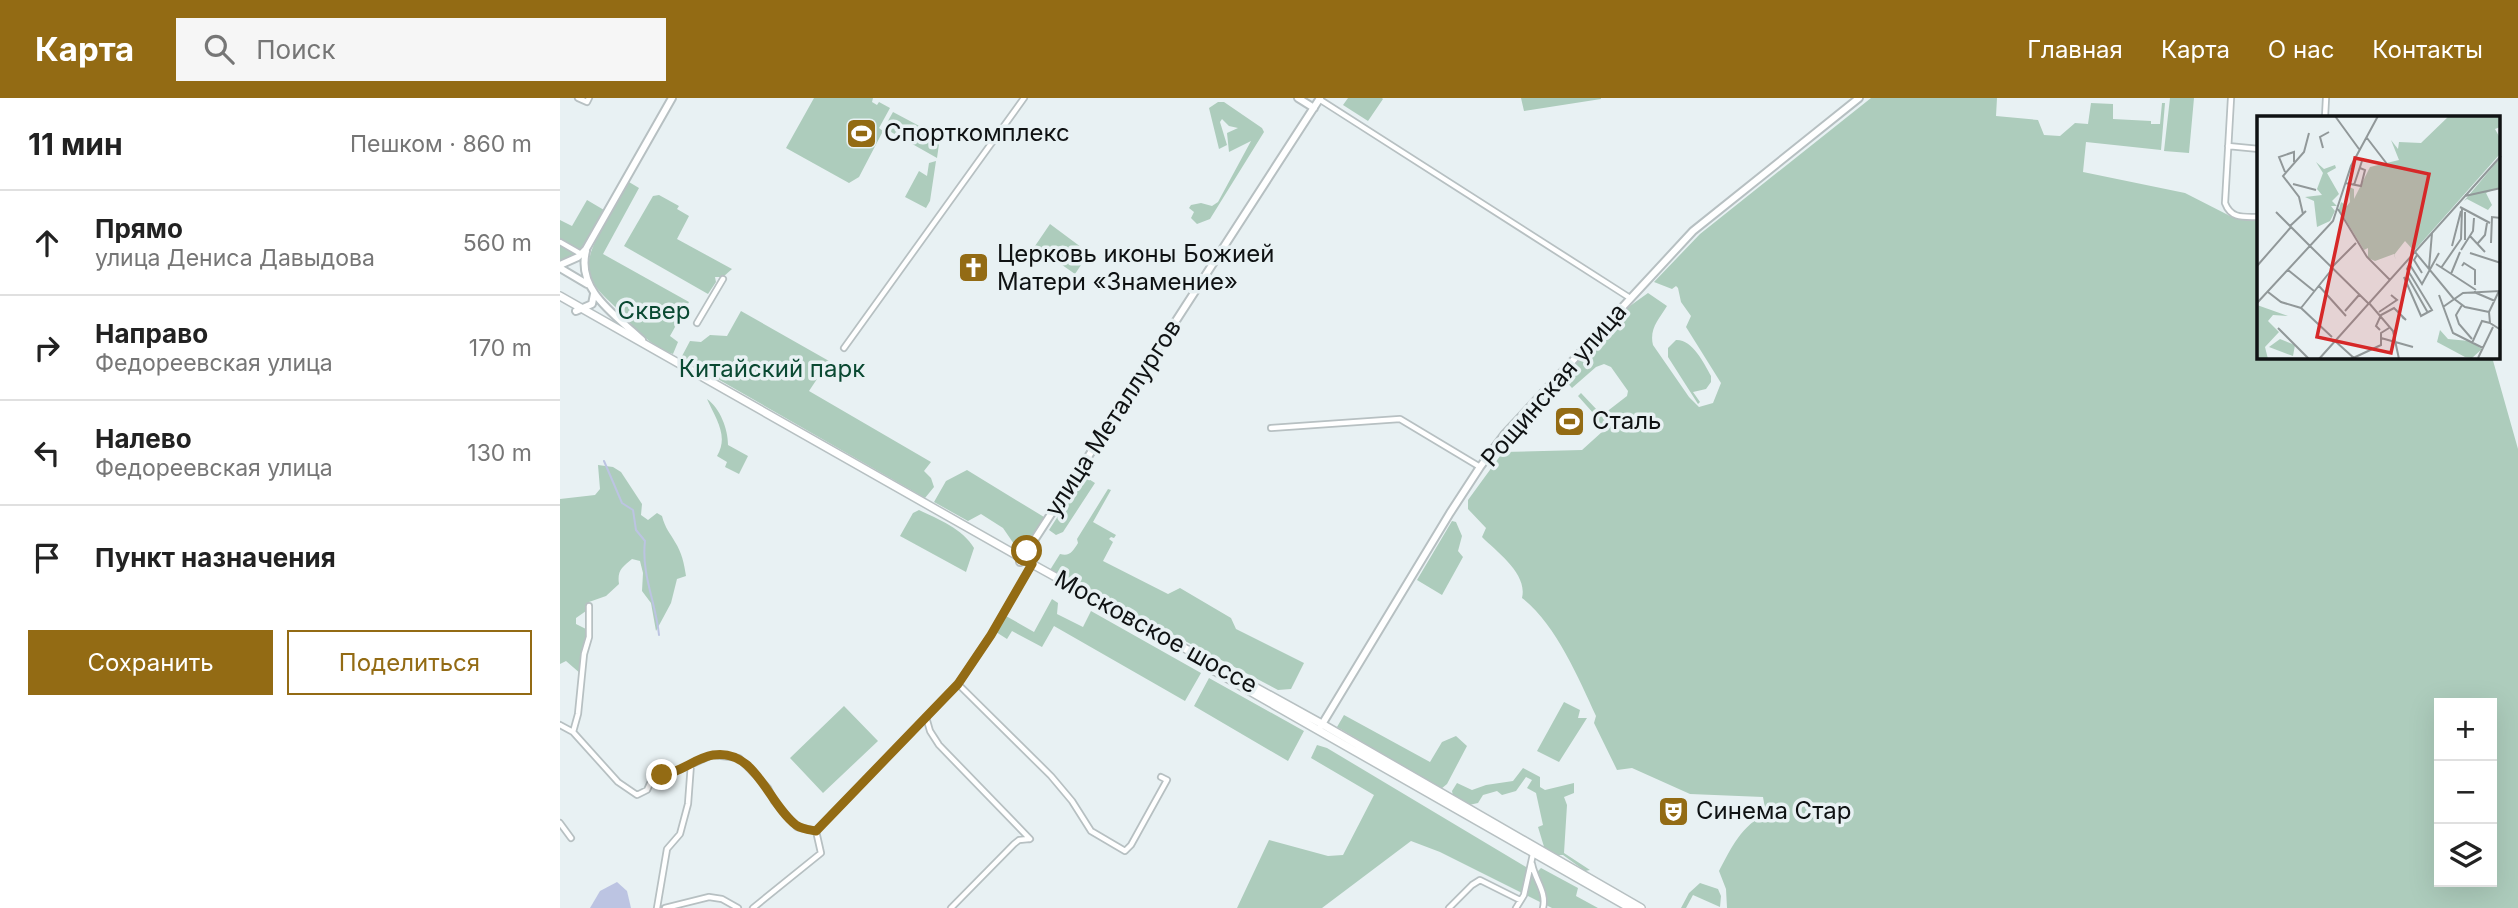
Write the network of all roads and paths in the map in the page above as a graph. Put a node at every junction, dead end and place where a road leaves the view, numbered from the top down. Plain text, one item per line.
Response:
1 (578, 98) edge
2 (589, 98) edge
3 (672, 98) edge
4 (1024, 98) edge
5 (1298, 98) edge
6 (1320, 98) edge
7 (1859, 98) edge
8 (2231, 98) edge
9 (2326, 98) edge
10 (1314, 108) junction
11 (2325, 116) edge
12 (2228, 146) junction
13 (2257, 149) edge
14 (2257, 217) edge
15 (560, 242) edge
16 (584, 252) junction
17 (560, 266) edge
18 (723, 279) dead end
19 (588, 285) junction
20 (594, 293) junction
21 (560, 296) edge
22 (1630, 298) junction
23 (560, 302) edge
24 (580, 310) junction
25 (697, 323) dead end
26 (646, 344) junction
27 (844, 348) dead end
28 (1271, 428) dead end
29 (1480, 467) junction
30 (1021, 560) junction
31 (1031, 566) junction
32 (589, 606) dead end
33 (958, 684) junction
34 (926, 717) junction
35 (560, 725) edge
36 (1320, 728) junction
37 (573, 732) junction
38 (691, 764) junction
39 (1161, 777) dead end
40 (560, 823) edge
41 (816, 831) junction
42 (571, 838) dead end
43 (1532, 857) junction
44 (1520, 900) junction
45 (657, 908) edge
46 (665, 908) edge
47 (738, 908) edge
48 (753, 908) edge
49 (951, 908) edge
50 (1449, 908) edge
51 (1516, 908) edge
52 (1543, 908) edge
53 (1630, 908) edge
54 (1642, 908) edge

1 - 2 street
3 - 16 main road
4 - 27 street
5 - 10 main road
6 - 10 main road, улица Металлургов
6 - 22 street
7 - 22 main road, Рощинская улица
8 - 12 street
9 - 11 street
10 - 30 main road, улица Металлургов
12 - 13 street
12 - 14 street
15 - 16 street
16 - 17 main road
16 - 19 main road
17 - 19 main road
18 - 25 street
19 - 20 main road
20 - 24 main road
20 - 26 main road
21 - 24 main road, Московское шоссе
22 - 29 main road, Рощинская улица
23 - 24 main road, Московское шоссе
24 - 26 main road, Московское шоссе
24 - 30 main road, Московское шоссе
26 - 30 main road, Московское шоссе
28 - 29 street
29 - 36 main road, Рощинская улица
30 - 31 main road, Московское шоссе
31 - 33 street
31 - 36 main road, Московское шоссе
32 - 37 street
33 - 34 street
33 - 39 street
34 - 41 street
34 - 49 street
35 - 37 street
36 - 43 main road, Московское шоссе
36 - 54 main road, Московское шоссе
37 - 38 street
38 - 41 street
38 - 45 street
40 - 42 street
41 - 48 street
43 - 44 street
43 - 52 street
43 - 53 main road, Московское шоссе
44 - 50 street
44 - 51 street
46 - 47 street

